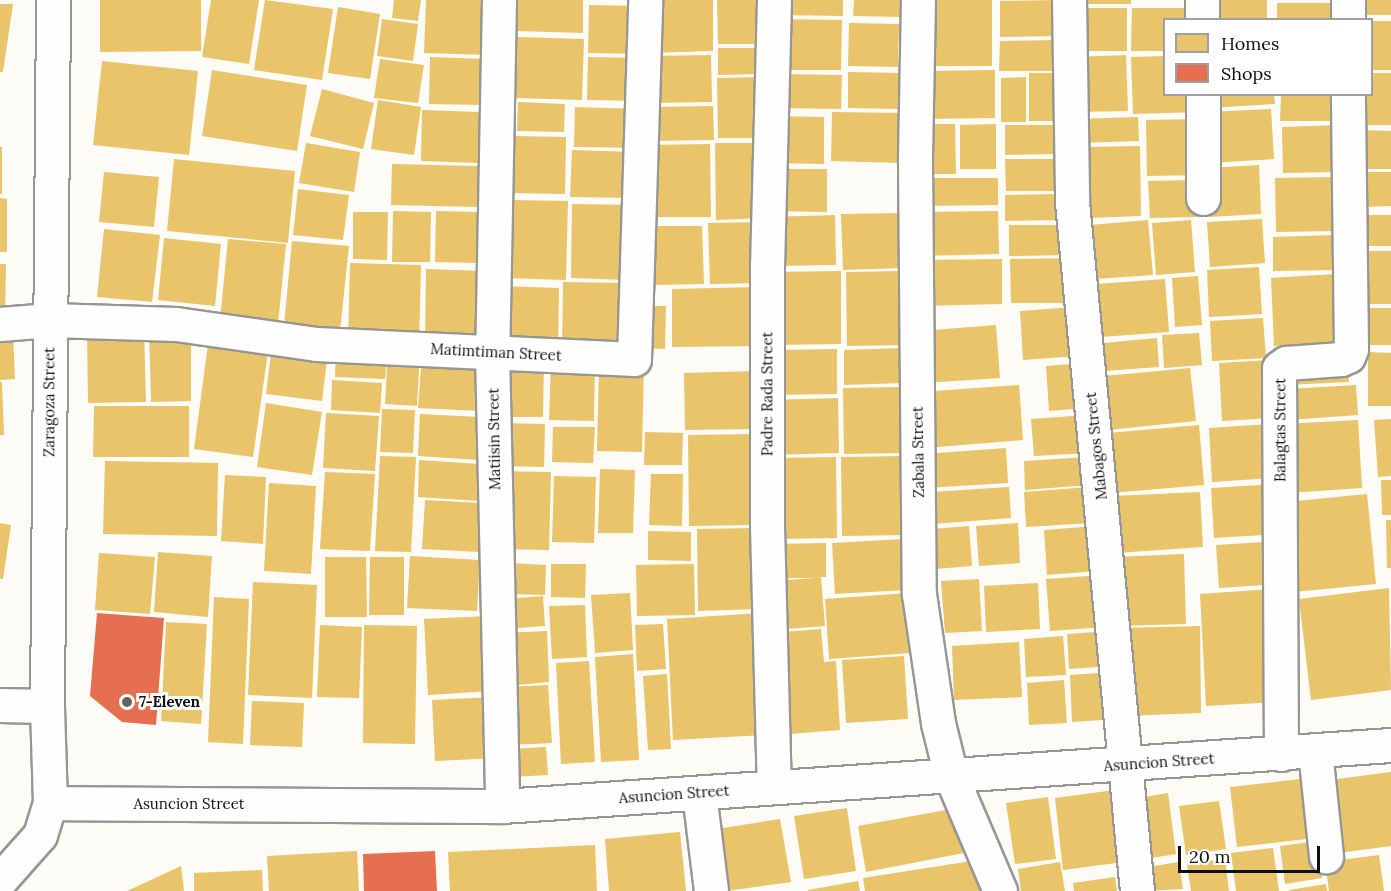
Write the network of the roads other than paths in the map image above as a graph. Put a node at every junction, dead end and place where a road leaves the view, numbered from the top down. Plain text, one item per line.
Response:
1 (53, 0) edge
2 (499, 0) edge
3 (645, 0) edge
4 (774, 0) edge
5 (918, 0) edge
6 (1069, 0) edge
7 (1202, 0) edge
8 (1348, 0) edge
9 (1202, 18) edge
10 (1348, 18) edge
11 (1203, 96) edge
12 (1348, 96) edge
13 (1203, 198) dead end
14 (50, 320) junction
15 (0, 324) edge
16 (492, 352) junction
17 (0, 705) edge
18 (47, 706) junction
19 (1391, 746) edge
20 (1315, 751) junction
21 (1281, 754) junction
22 (1127, 764) junction
23 (951, 776) junction
24 (774, 787) junction
25 (699, 793) junction
26 (50, 803) junction
27 (502, 806) junction
28 (1326, 856) dead end
29 (0, 880) edge
30 (711, 891) edge
31 (1000, 891) edge
32 (1137, 891) edge

1 - 14 street, Zaragoza Street
2 - 16 street, Matiisin Street
3 - 16 street, Matimtiman Street
4 - 24 street, Padre Rada Street
5 - 23 street, Zabala Street
6 - 22 street, Mabagos Street
7 - 9 street
8 - 10 street
11 - 13 street
12 - 21 street, Balagtas Street
14 - 15 street, Matimtiman Street
14 - 16 street, Matimtiman Street
14 - 18 street, Zaragoza Street
16 - 27 street, Matiisin Street
17 - 18 street
18 - 26 street, Zaragoza Street
19 - 20 street, Asuncion Street
20 - 21 street, Asuncion Street
20 - 28 street
21 - 22 street, Asuncion Street
22 - 23 street, Asuncion Street
22 - 32 street, Mabagos Street
23 - 24 street, Asuncion Street
23 - 31 street, Zabala Street
24 - 25 street, Asuncion Street
25 - 27 street, Asuncion Street
25 - 30 street
26 - 27 street, Asuncion Street
26 - 29 street

